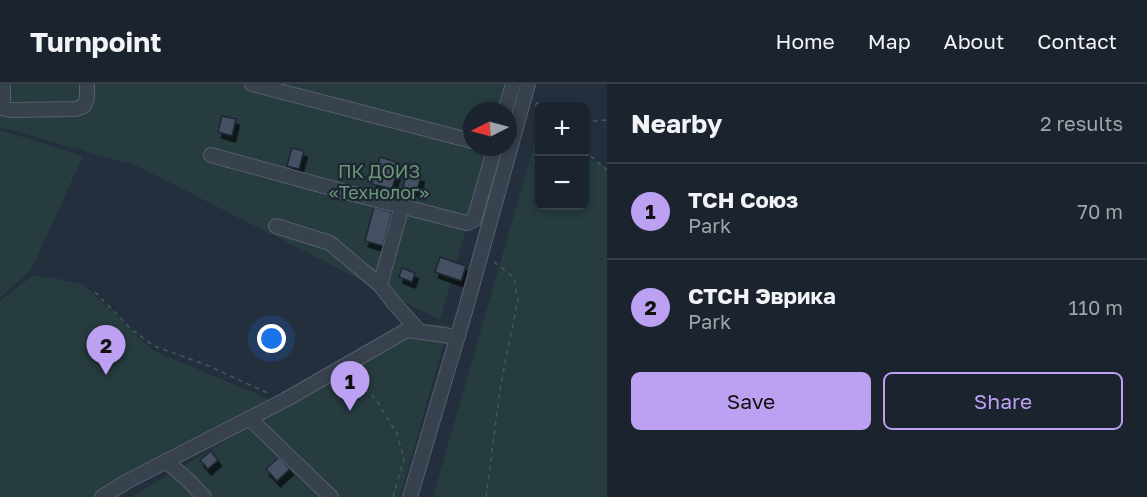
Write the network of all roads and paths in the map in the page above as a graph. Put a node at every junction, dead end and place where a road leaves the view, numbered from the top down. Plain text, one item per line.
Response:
1 (3, 84) edge
2 (87, 84) edge
3 (252, 84) edge
4 (513, 84) edge
5 (528, 84) edge
6 (508, 102) edge
7 (607, 120) edge
8 (589, 122) edge
9 (463, 139) edge
10 (589, 154) edge
11 (211, 155) dead end
12 (492, 156) edge
13 (607, 170) edge
14 (402, 206) junction
15 (276, 226) dead end
16 (482, 252) junction
17 (380, 285) junction
18 (95, 292) dead end
19 (420, 332) junction
20 (458, 337) junction
21 (340, 368) junction
22 (285, 400) junction
23 (249, 418) junction
24 (166, 461) junction
25 (102, 497) edge
26 (204, 497) edge
27 (331, 497) edge
28 (393, 497) edge
29 (410, 497) edge
30 (486, 497) edge

1 - 2 street
3 - 9 street
4 - 6 street
5 - 16 street
7 - 8 path
10 - 13 path
11 - 14 street
12 - 14 street
14 - 17 street
15 - 17 street
16 - 20 street
16 - 30 path
17 - 19 street
18 - 22 path
19 - 20 street
19 - 21 street
20 - 29 street
21 - 22 street
21 - 28 path
22 - 23 street
23 - 24 street
23 - 27 street
24 - 25 street
24 - 26 street

